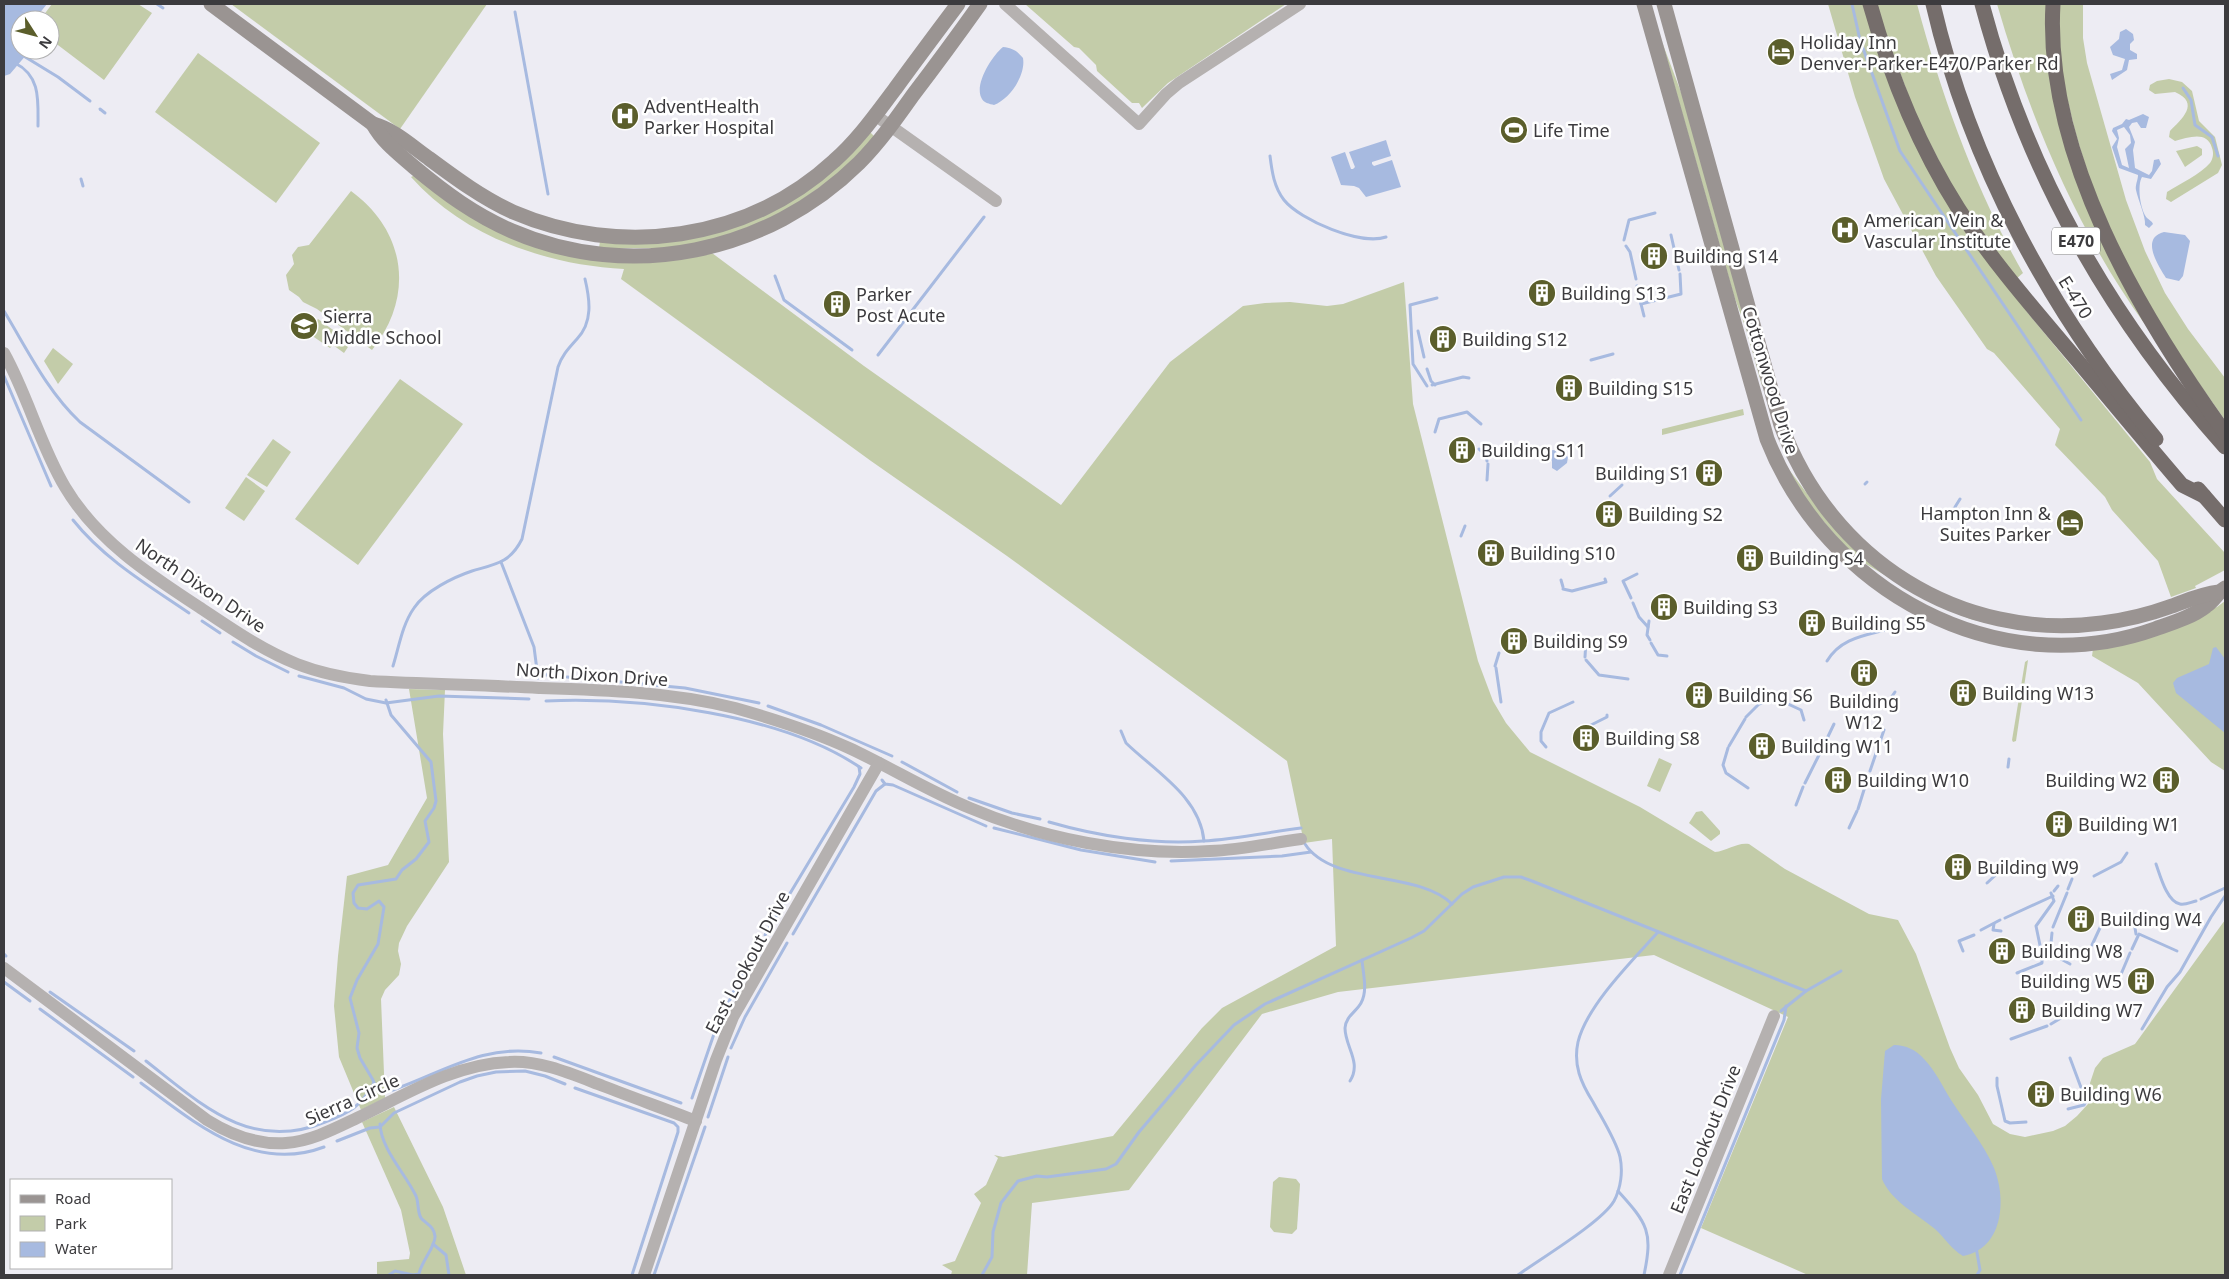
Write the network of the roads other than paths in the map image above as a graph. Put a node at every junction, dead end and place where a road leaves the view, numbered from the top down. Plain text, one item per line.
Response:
1 (211, 4) edge
2 (958, 4) edge
3 (980, 4) edge
4 (1005, 4) edge
5 (1300, 4) edge
6 (1644, 4) edge
7 (1664, 4) edge
8 (1870, 4) edge
9 (1933, 4) edge
10 (1982, 4) edge
11 (2053, 4) edge
12 (876, 115) junction
13 (373, 124) junction
14 (891, 126) junction
15 (996, 201) dead end
16 (4, 353) edge
17 (2225, 433) edge
18 (2225, 447) edge
19 (2204, 496) junction
20 (2225, 520) edge
21 (2222, 590) edge
22 (879, 763) junction
23 (1301, 839) dead end
24 (4, 968) edge
25 (1774, 1016) dead end
26 (696, 1121) junction
27 (644, 1275) edge
28 (1669, 1275) edge

1 - 13 main road
2 - 12 main road
3 - 14 main road
4 - 5 street
6 - 21 main road, Cottonwood Drive
7 - 21 main road, Cottonwood Drive
8 - 19 highway
9 - 19 highway, E-470 / E470
10 - 18 highway, E-470 / E470
11 - 17 highway
12 - 13 main road
12 - 14 street
13 - 14 main road
14 - 15 street
16 - 22 street, North Dixon Drive
19 - 20 highway, E-470 / E470
22 - 23 street, North Dixon Drive
22 - 26 street, East Lookout Drive
24 - 26 street, Sierra Circle
25 - 28 street, East Lookout Drive
26 - 27 street, East Lookout Drive

